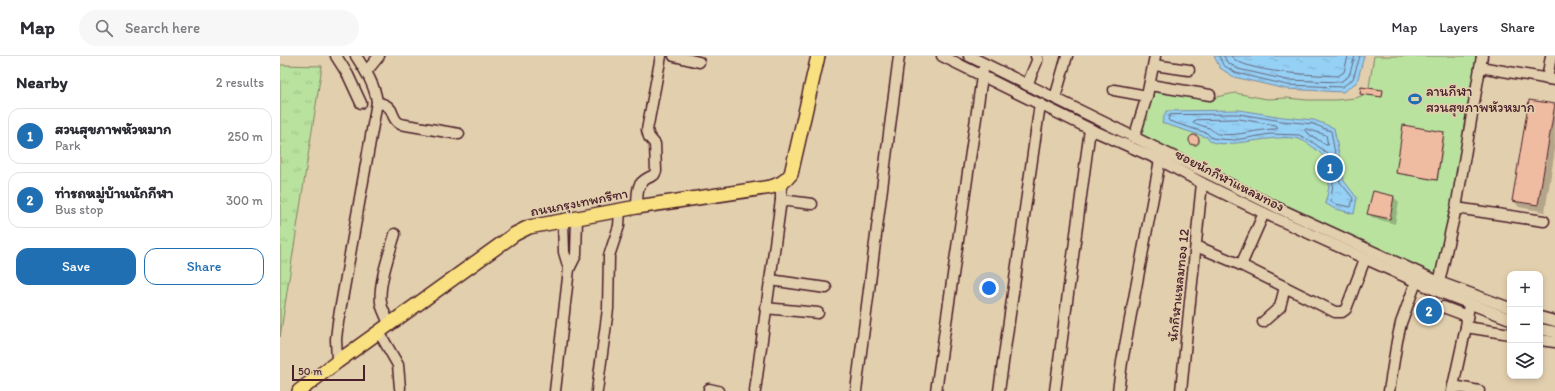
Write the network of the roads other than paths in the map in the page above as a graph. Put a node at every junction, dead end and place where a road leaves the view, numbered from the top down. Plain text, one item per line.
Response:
1 (336, 56) edge
2 (356, 56) edge
3 (379, 56) edge
4 (661, 56) edge
5 (674, 56) edge
6 (818, 56) edge
7 (899, 56) edge
8 (942, 56) edge
9 (969, 56) edge
10 (1036, 56) edge
11 (1066, 56) edge
12 (1482, 56) edge
13 (1550, 56) edge
14 (1155, 60) edge
15 (699, 62) dead end
16 (985, 64) junction
17 (1480, 67) junction
18 (1189, 70) dead end
19 (366, 72) junction
20 (982, 77) junction
21 (1551, 80) edge
22 (1026, 85) junction
23 (1150, 85) junction
24 (1114, 90) dead end
25 (1210, 95) dead end
26 (1147, 96) junction
27 (1055, 98) junction
28 (377, 102) junction
29 (361, 103) dead end
30 (1040, 104) junction
31 (1090, 129) junction
32 (459, 134) dead end
33 (1134, 138) junction
34 (1160, 160) junction
35 (1202, 183) junction
36 (781, 184) junction
37 (781, 200) junction
38 (812, 204) dead end
39 (637, 207) junction
40 (1456, 208) junction
41 (620, 210) junction
42 (1264, 213) junction
43 (577, 218) junction
44 (563, 221) junction
45 (1544, 221) dead end
46 (395, 234) dead end
47 (1196, 246) junction
48 (1365, 259) junction
49 (1241, 265) junction
50 (569, 269) junction
51 (770, 280) junction
52 (1416, 282) junction
53 (1438, 287) junction
54 (826, 288) dead end
55 (1285, 288) junction
56 (1468, 304) junction
57 (1443, 307) dead end
58 (1507, 307) edge
59 (765, 308) junction
60 (818, 313) dead end
61 (1468, 316) junction
62 (1543, 318) edge
63 (1507, 319) edge
64 (1555, 321) edge
65 (1263, 322) dead end
66 (389, 324) junction
67 (1466, 326) junction
68 (1543, 329) edge
69 (379, 332) junction
70 (1555, 332) edge
71 (1507, 333) edge
72 (1543, 340) edge
73 (1555, 342) edge
74 (337, 362) junction
75 (400, 388) dead end
76 (1452, 389) edge
77 (299, 391) edge
78 (555, 391) edge
79 (597, 391) edge
80 (755, 391) edge
81 (856, 391) edge
82 (936, 391) edge
83 (999, 391) edge
84 (1055, 391) edge
85 (1118, 391) edge
86 (1181, 391) edge
87 (1389, 391) edge
88 (1479, 391) edge

1 - 29 street
2 - 19 street
3 - 19 street
4 - 39 street
5 - 15 street
6 - 36 main road
7 - 81 street
8 - 20 street, ซอยนักกีฬาแหลมทอง
9 - 16 street, ซอยนักกีฬาแหลมทอง
10 - 22 street
11 - 27 street
12 - 17 street
13 - 21 street
14 - 18 street
14 - 23 street
16 - 20 street
16 - 22 street, ซอยนักกีฬาแหลมทอง
17 - 21 street
17 - 40 street
19 - 28 street
20 - 30 street, ซอยนักกีฬาแหลมทอง
20 - 82 street
22 - 27 street, ซอยนักกีฬาแหลมทอง
23 - 25 street
23 - 26 street
24 - 26 street
26 - 33 street
27 - 33 street, ซอยนักกีฬาแหลมทอง
28 - 32 street
28 - 74 street
30 - 31 street, ซอยนักกีฬาแหลมทอง
30 - 83 street
31 - 34 street, ซอยนักกีฬาแหลมทอง
31 - 84 street
33 - 53 street, ซอยนักกีฬาแหลมทอง
34 - 35 street, ซอยนักกีฬาแหลมทอง
34 - 85 street
35 - 42 street, ซอยนักกีฬาแหลมทอง
35 - 47 street, นักกีฬาแหลมทอง 12
36 - 37 street
36 - 39 main road, ถนนกรุงเทพกรีฑา
37 - 38 street
37 - 51 street
39 - 41 main road, ถนนกรุงเทพกรีฑา
40 - 45 street
40 - 53 street
41 - 43 main road, ถนนกรุงเทพกรีฑา
41 - 79 street
42 - 48 street, ซอยนักกีฬาแหลมทอง
42 - 49 street
43 - 44 main road, ถนนกรุงเทพกรีฑา
43 - 50 street
44 - 50 street
44 - 66 main road, ถนนกรุงเทพกรีฑา
46 - 66 street
47 - 49 street
47 - 86 street, นักกีฬาแหลมทอง 12
48 - 52 street, ซอยนักกีฬาแหลมทอง
48 - 55 street
49 - 55 street
50 - 78 street
51 - 54 street
51 - 59 street
52 - 53 street, ซอยนักกีฬาแหลมทอง
52 - 87 street
53 - 56 street, ซอยนักกีฬาแหลมทอง
53 - 58 street, ซอยนักกีฬาแหลมทอง
55 - 65 street
56 - 61 street
56 - 63 street, ซอยนักกีฬาแหลมทอง
57 - 61 street
59 - 60 street
59 - 80 street
61 - 67 street
62 - 64 street
66 - 69 main road, ถนนกรุงเทพกรีฑา
67 - 71 street
67 - 76 street
68 - 70 street
69 - 74 main road, ถนนกรุงเทพกรีฑา
69 - 75 street
72 - 73 street
74 - 77 main road, ถนนกรุงเทพกรีฑา
76 - 88 street

